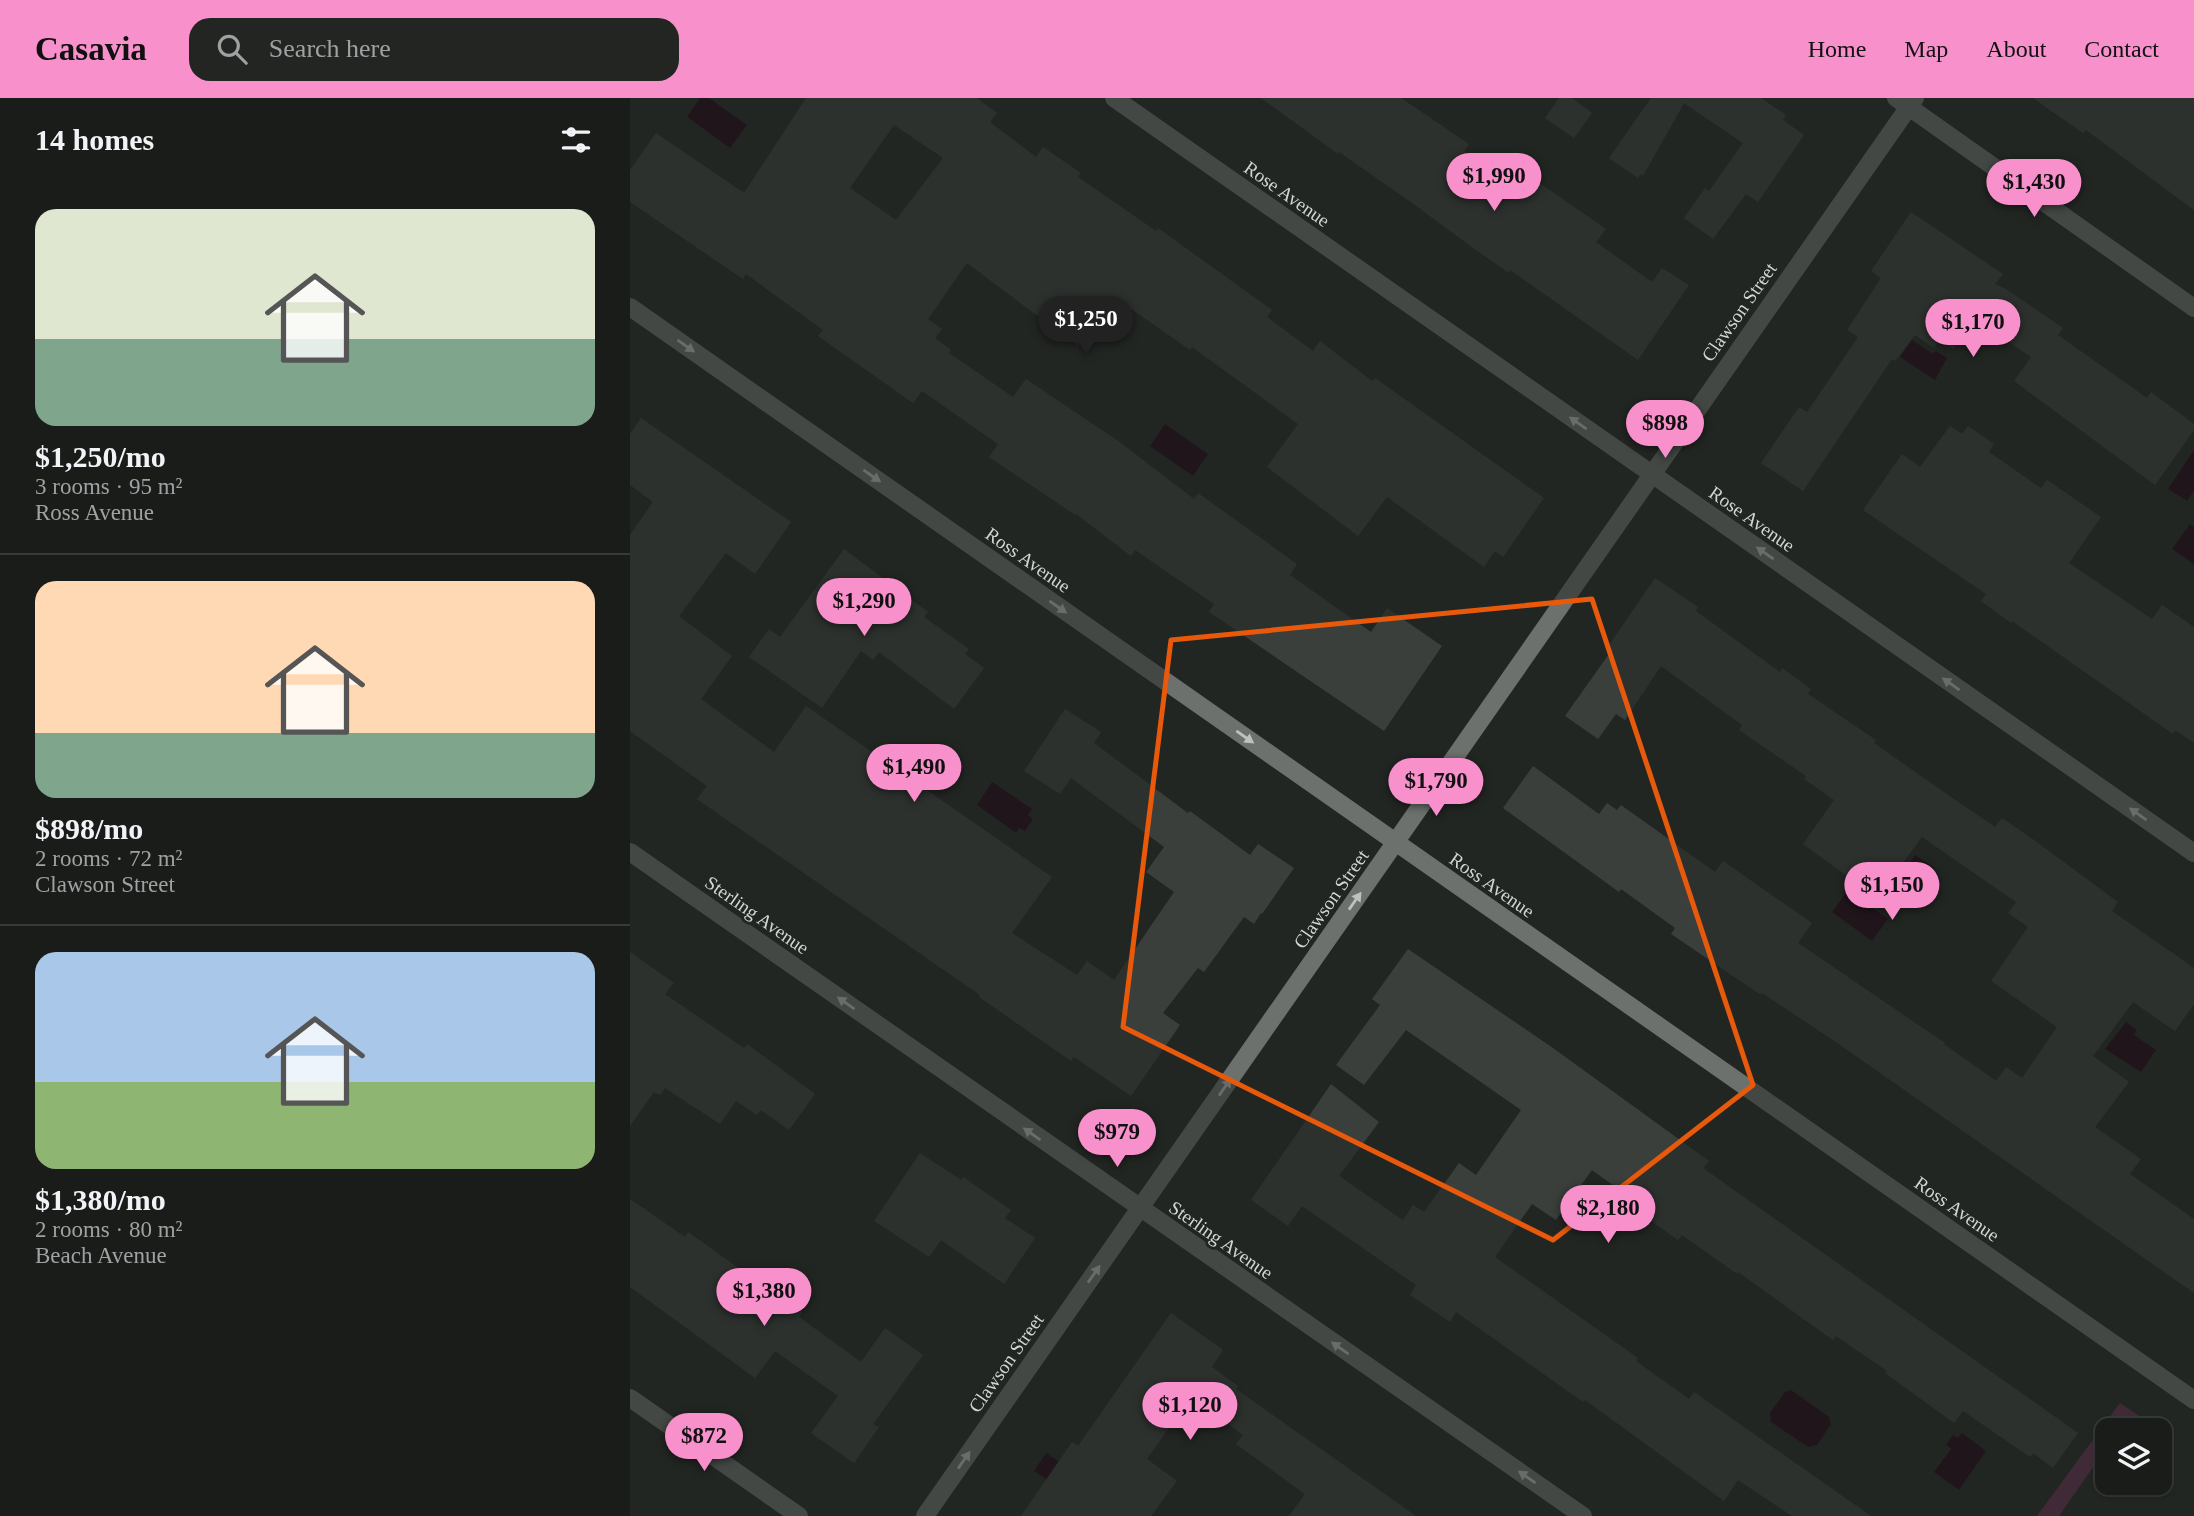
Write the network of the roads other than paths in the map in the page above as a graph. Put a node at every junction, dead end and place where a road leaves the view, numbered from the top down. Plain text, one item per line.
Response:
1 (1114, 98) edge
2 (1907, 101) edge
3 (630, 307) edge
4 (2194, 308) edge
5 (1651, 474) junction
6 (1395, 843) junction
7 (630, 852) edge
8 (2194, 853) edge
9 (1140, 1209) junction
10 (630, 1398) edge
11 (2194, 1400) edge
12 (799, 1516) edge
13 (925, 1516) edge
14 (1583, 1516) edge

5 -> 1 street, Rose Avenue
2 - 4 street
2 - 5 street, Clawson Street
3 -> 6 street, Ross Avenue
5 - 6 street, Clawson Street
8 -> 5 street, Rose Avenue
9 -> 6 street, Clawson Street
6 - 11 street, Ross Avenue
9 -> 7 street, Sterling Avenue
13 -> 9 street, Clawson Street
14 -> 9 street, Sterling Avenue
10 - 12 street

